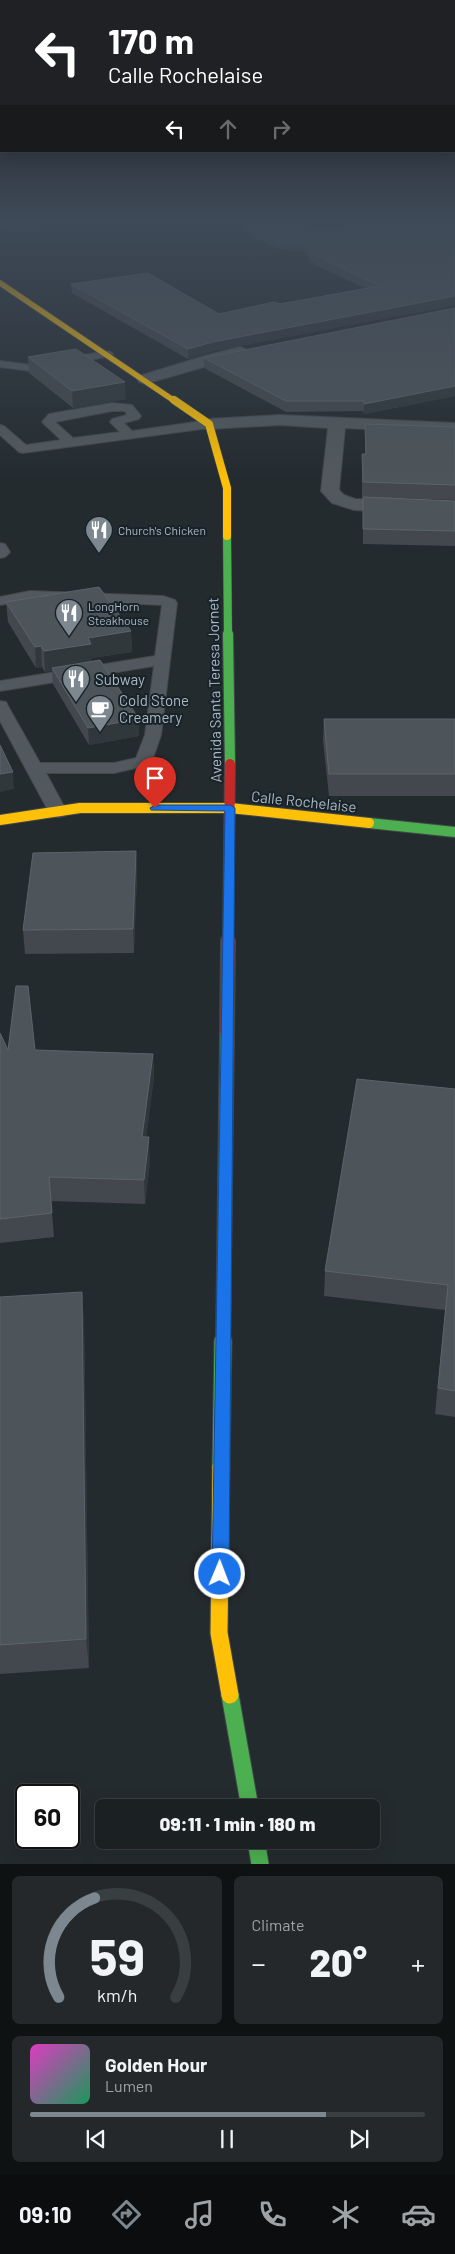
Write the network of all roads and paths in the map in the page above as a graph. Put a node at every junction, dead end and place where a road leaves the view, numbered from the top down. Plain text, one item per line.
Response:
1 (39, 309) edge
2 (252, 350) edge
3 (107, 354) junction
4 (0, 364) edge
5 (55, 364) edge
6 (31, 368) edge
7 (144, 379) junction
8 (337, 423) junction
9 (209, 424) junction
10 (455, 428) edge
11 (0, 429) edge
12 (129, 434) junction
13 (70, 442) junction
14 (455, 508) edge
15 (0, 547) edge
16 (0, 554) edge
17 (0, 601) edge
18 (162, 660) junction
19 (0, 686) edge
20 (0, 706) edge
21 (34, 768) junction
22 (230, 808) junction
23 (58, 812) junction
24 (0, 820) edge
25 (455, 832) edge
26 (248, 1799) edge
27 (258, 1849) edge
28 (260, 1864) edge

1 - 3 main road
2 - 7 street
3 - 5 lane
3 - 7 main road
4 - 6 lane
7 - 9 main road
8 - 9 street
8 - 10 street
8 - 14 street
9 - 12 lane
9 - 22 main road, Avenida Santa Teresa Jornet
11 - 13 lane
12 - 13 lane
12 - 13 lane
15 - 16 lane
17 - 18 lane
18 - 19 lane
18 - 21 lane
20 - 21 lane
21 - 23 lane
22 - 23 main road, Calle Rochelaise
22 - 25 main road, Calle Rochelaise
22 - 26 main road, Avenida Santa Teresa Jornet
23 - 24 main road, Calle Rochelaise
27 - 28 main road

